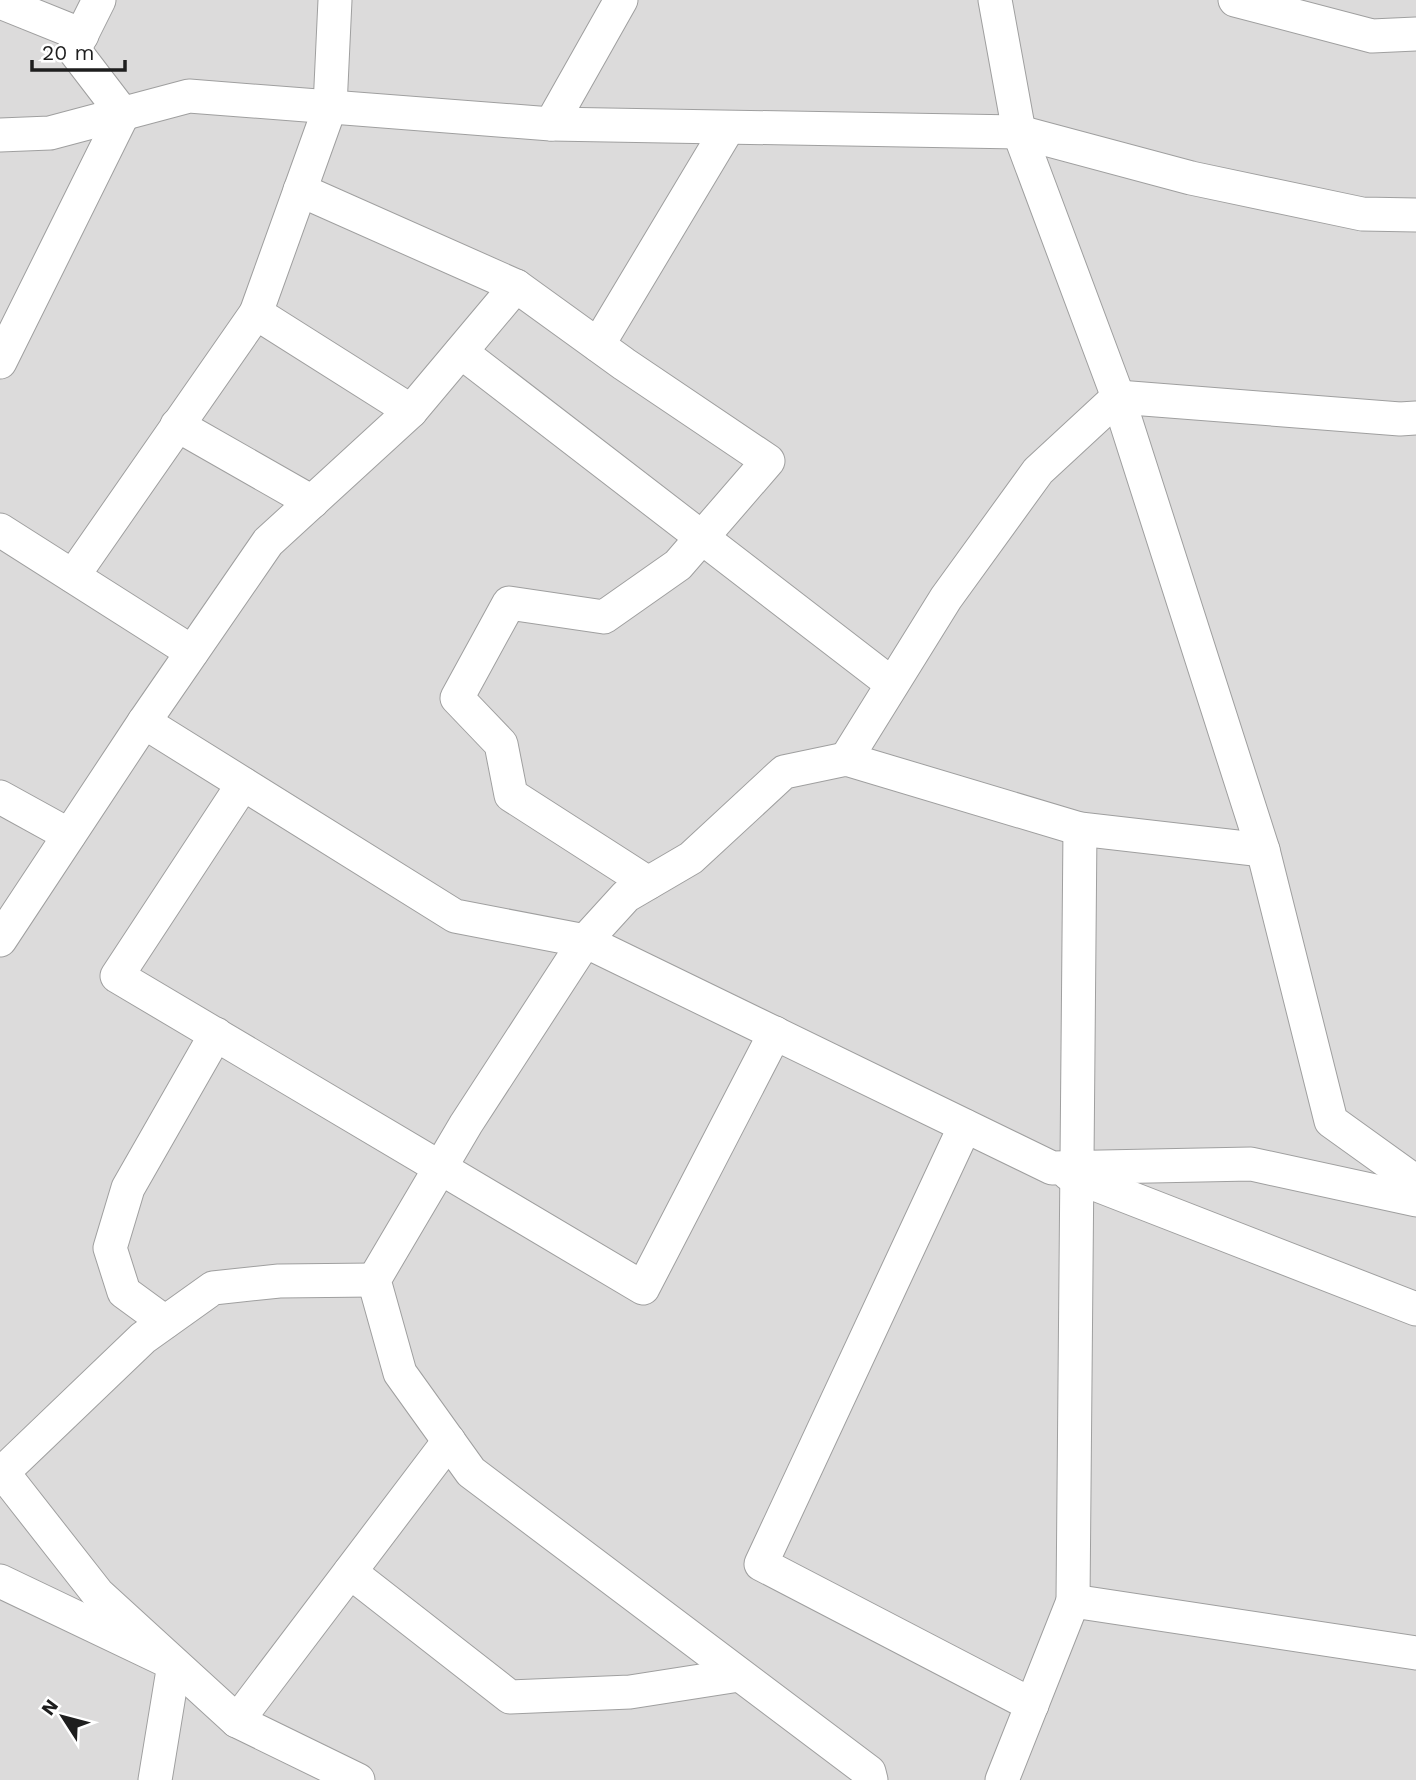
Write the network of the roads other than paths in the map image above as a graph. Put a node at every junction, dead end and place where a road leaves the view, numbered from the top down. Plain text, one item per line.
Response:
1 (99, 0) edge
2 (335, 0) edge
3 (621, 0) edge
4 (995, 0) edge
5 (1235, 0) edge
6 (0, 2) edge
7 (1416, 34) edge
8 (82, 35) junction
9 (330, 107) junction
10 (123, 114) junction
11 (551, 124) junction
12 (728, 128) junction
13 (1019, 132) junction
14 (0, 135) edge
15 (300, 190) junction
16 (1416, 215) edge
17 (516, 286) junction
18 (256, 313) junction
19 (597, 345) junction
20 (461, 352) junction
21 (0, 362) edge
22 (1118, 397) junction
23 (411, 411) junction
24 (1416, 418) edge
25 (177, 425) junction
26 (312, 502) junction
27 (0, 530) edge
28 (702, 538) junction
29 (73, 576) junction
30 (192, 652) junction
31 (892, 684) junction
32 (144, 722) junction
33 (846, 759) junction
34 (243, 784) junction
35 (0, 797) edge
36 (1080, 829) junction
37 (69, 835) junction
38 (1263, 850) junction
39 (648, 883) junction
40 (0, 940) edge
41 (585, 941) junction
42 (775, 1033) junction
43 (216, 1034) junction
44 (965, 1126) junction
45 (440, 1168) junction
46 (1069, 1171) junction
47 (1416, 1182) edge
48 (1416, 1200) edge
49 (374, 1280) junction
50 (1416, 1309) edge
51 (165, 1322) junction
52 (449, 1441) junction
53 (1, 1471) edge
54 (350, 1572) junction
55 (0, 1581) edge
56 (1073, 1601) junction
57 (1416, 1653) edge
58 (174, 1664) junction
59 (739, 1675) junction
60 (1032, 1705) junction
61 (237, 1721) junction
62 (155, 1780) edge
63 (358, 1780) edge
64 (871, 1780) edge
65 (1002, 1780) edge

1 - 8 street
2 - 9 street
3 - 11 street
4 - 13 street
5 - 7 street
6 - 8 street
8 - 10 street
9 - 10 street
9 - 11 street
9 - 15 street
10 - 14 street
10 - 21 street
11 - 12 street
12 - 13 street
12 - 19 street
13 - 16 street
13 - 22 street
15 - 17 street
15 - 18 street
17 - 19 street
17 - 20 street
18 - 23 street
18 - 25 street
19 - 28 street
20 - 23 street
20 - 28 street
22 - 24 street
22 - 31 street
22 - 38 street
23 - 26 street
25 - 26 street
25 - 29 street
26 - 30 street
27 - 29 street
28 - 31 street
28 - 39 street
29 - 30 street
30 - 32 street
31 - 33 street
32 - 34 street
32 - 37 street
33 - 36 street
33 - 39 street
34 - 41 street
34 - 43 street
35 - 37 street
36 - 38 street
36 - 46 street
37 - 40 street
38 - 47 street
39 - 41 street
41 - 42 street
41 - 45 street
42 - 44 street
42 - 45 street
43 - 45 street
43 - 51 street
44 - 46 street
44 - 60 street
45 - 49 street
46 - 48 street
46 - 50 street
46 - 56 street
49 - 51 street
49 - 52 street
51 - 53 street
52 - 54 street
52 - 59 street
53 - 58 street
54 - 59 street
54 - 61 street
55 - 58 street
56 - 57 street
56 - 60 street
58 - 61 street
58 - 62 street
59 - 64 street
60 - 65 street
61 - 63 street

